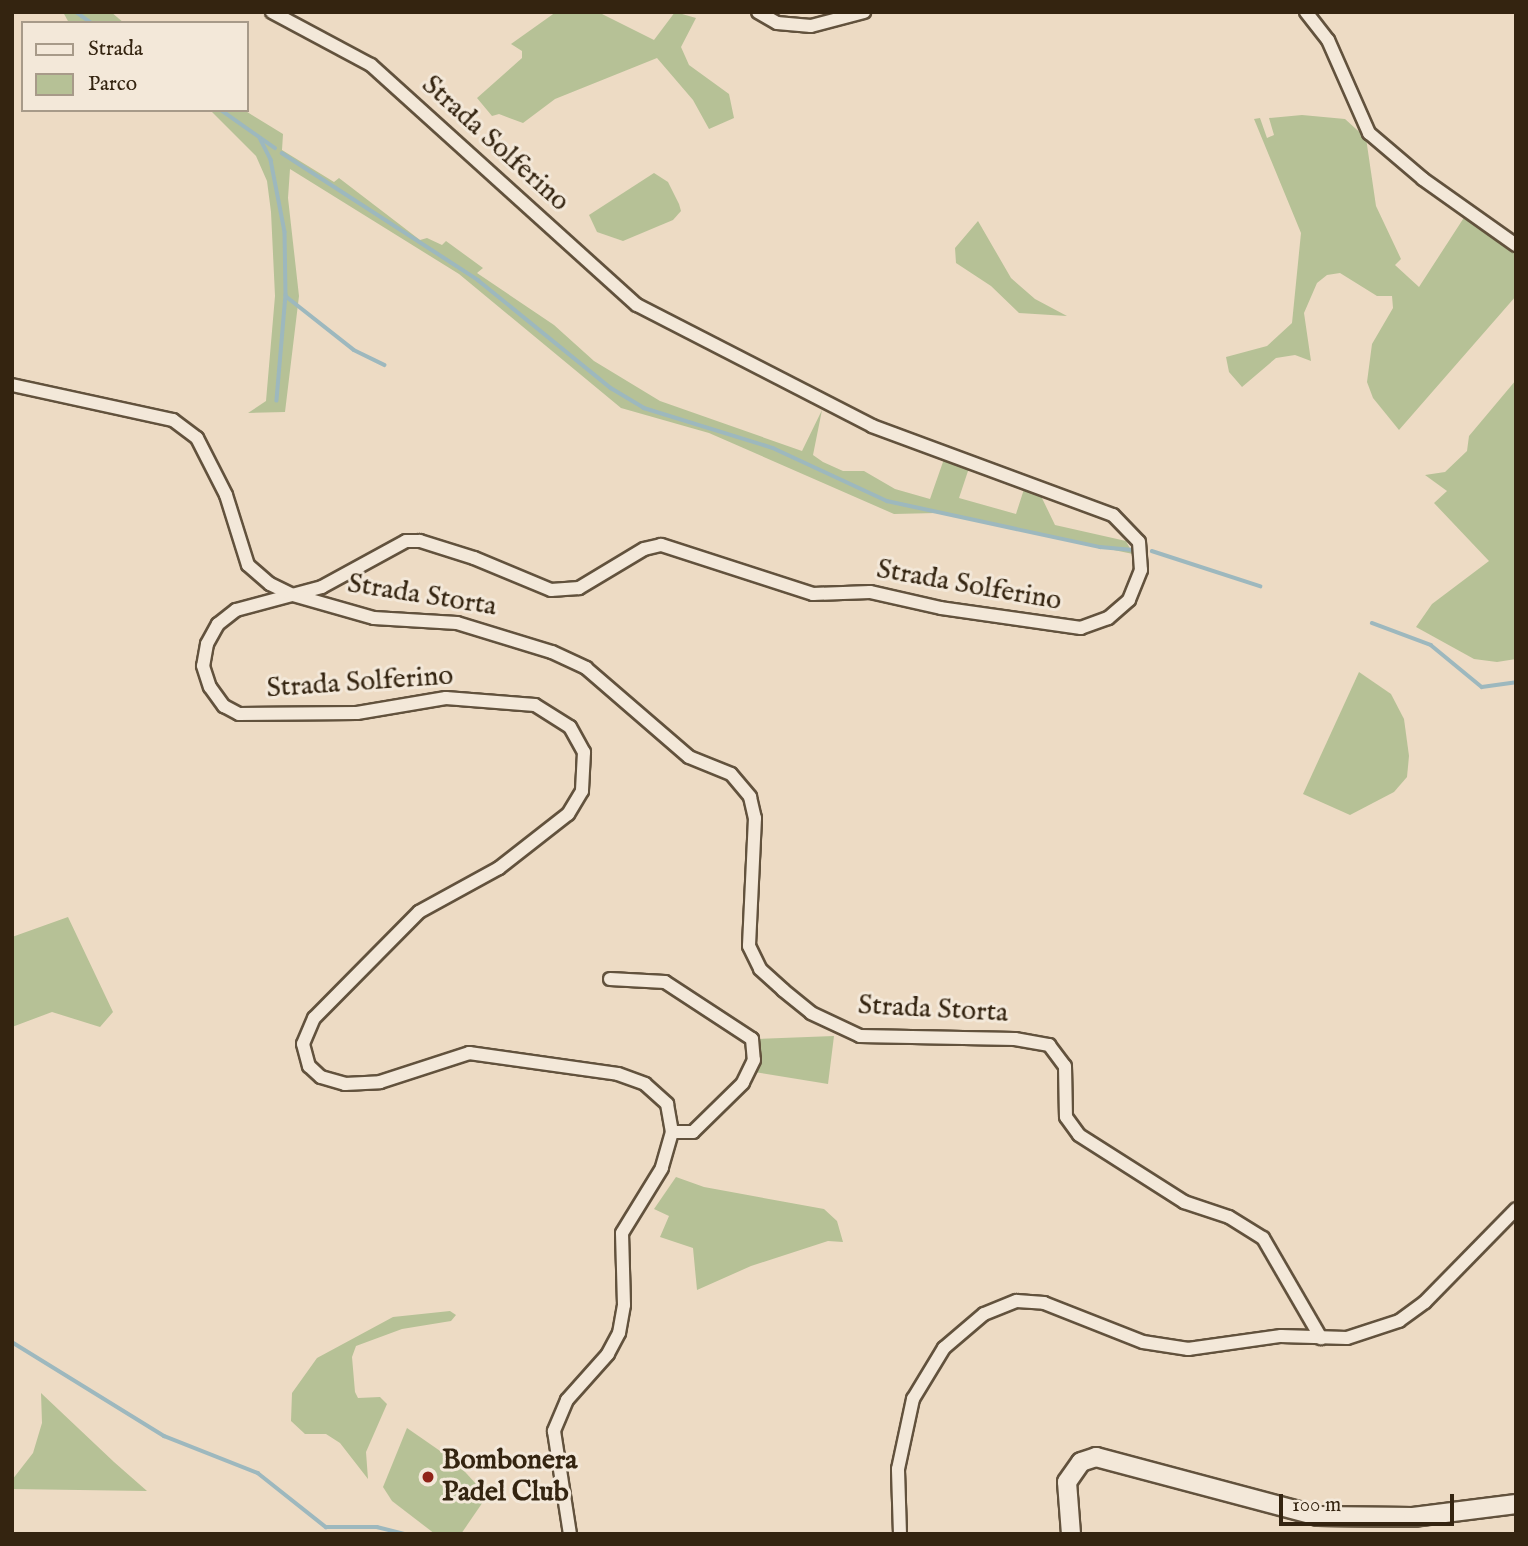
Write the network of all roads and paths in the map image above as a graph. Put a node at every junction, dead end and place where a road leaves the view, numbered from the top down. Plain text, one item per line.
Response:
1 (272, 12) edge
2 (758, 12) edge
3 (864, 12) edge
4 (1307, 12) edge
5 (1516, 245) edge
6 (12, 385) edge
7 (293, 595) junction
8 (610, 979) dead end
9 (671, 1132) junction
10 (1516, 1209) edge
11 (1321, 1338) junction
12 (1516, 1504) edge
13 (570, 1534) edge
14 (900, 1534) edge
15 (1071, 1534) edge

1 - 7 street, Strada Solferino
2 - 3 street
4 - 5 street
6 - 7 street
7 - 9 street, Strada Solferino
7 - 11 street, Strada Storta
8 - 9 street
9 - 13 street, Strada Solferino
10 - 11 street
11 - 14 street
12 - 15 main road

